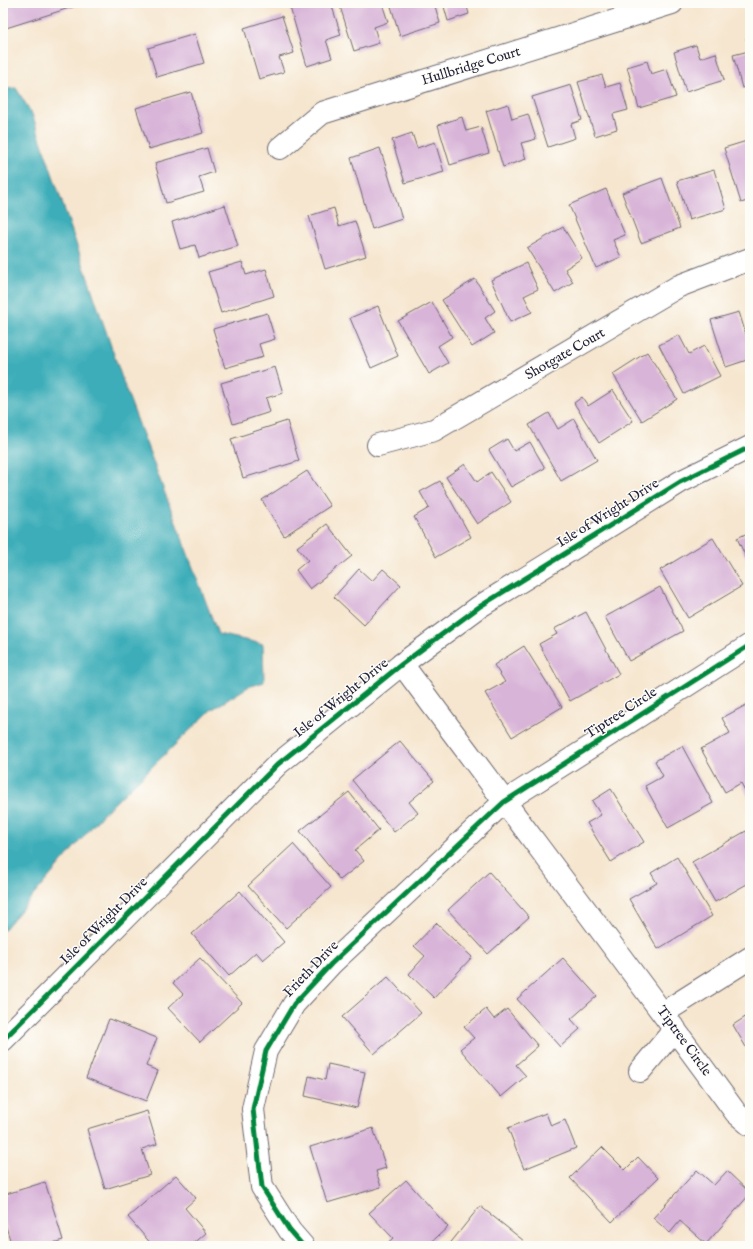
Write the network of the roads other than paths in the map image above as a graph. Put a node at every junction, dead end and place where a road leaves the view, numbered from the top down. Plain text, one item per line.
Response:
1 (672, 3) edge
2 (280, 148) dead end
3 (750, 259) edge
4 (378, 445) dead end
5 (750, 447) edge
6 (750, 645) edge
7 (402, 664) junction
8 (504, 802) junction
9 (750, 958) edge
10 (669, 1021) junction
11 (3, 1040) edge
12 (640, 1071) dead end
13 (750, 1125) edge
14 (304, 1246) edge

1 - 2 street, Hullbridge Court
3 - 4 street, Shotgate Court
5 - 7 street, Isle of Wright Drive
6 - 8 street, Tiptree Circle
7 - 8 street, Tiptree Circle
7 - 11 street, Isle of Wright Drive
8 - 10 street, Tiptree Circle
8 - 14 street, Frieth Drive
9 - 10 street
10 - 12 street
10 - 13 street, Tiptree Circle

